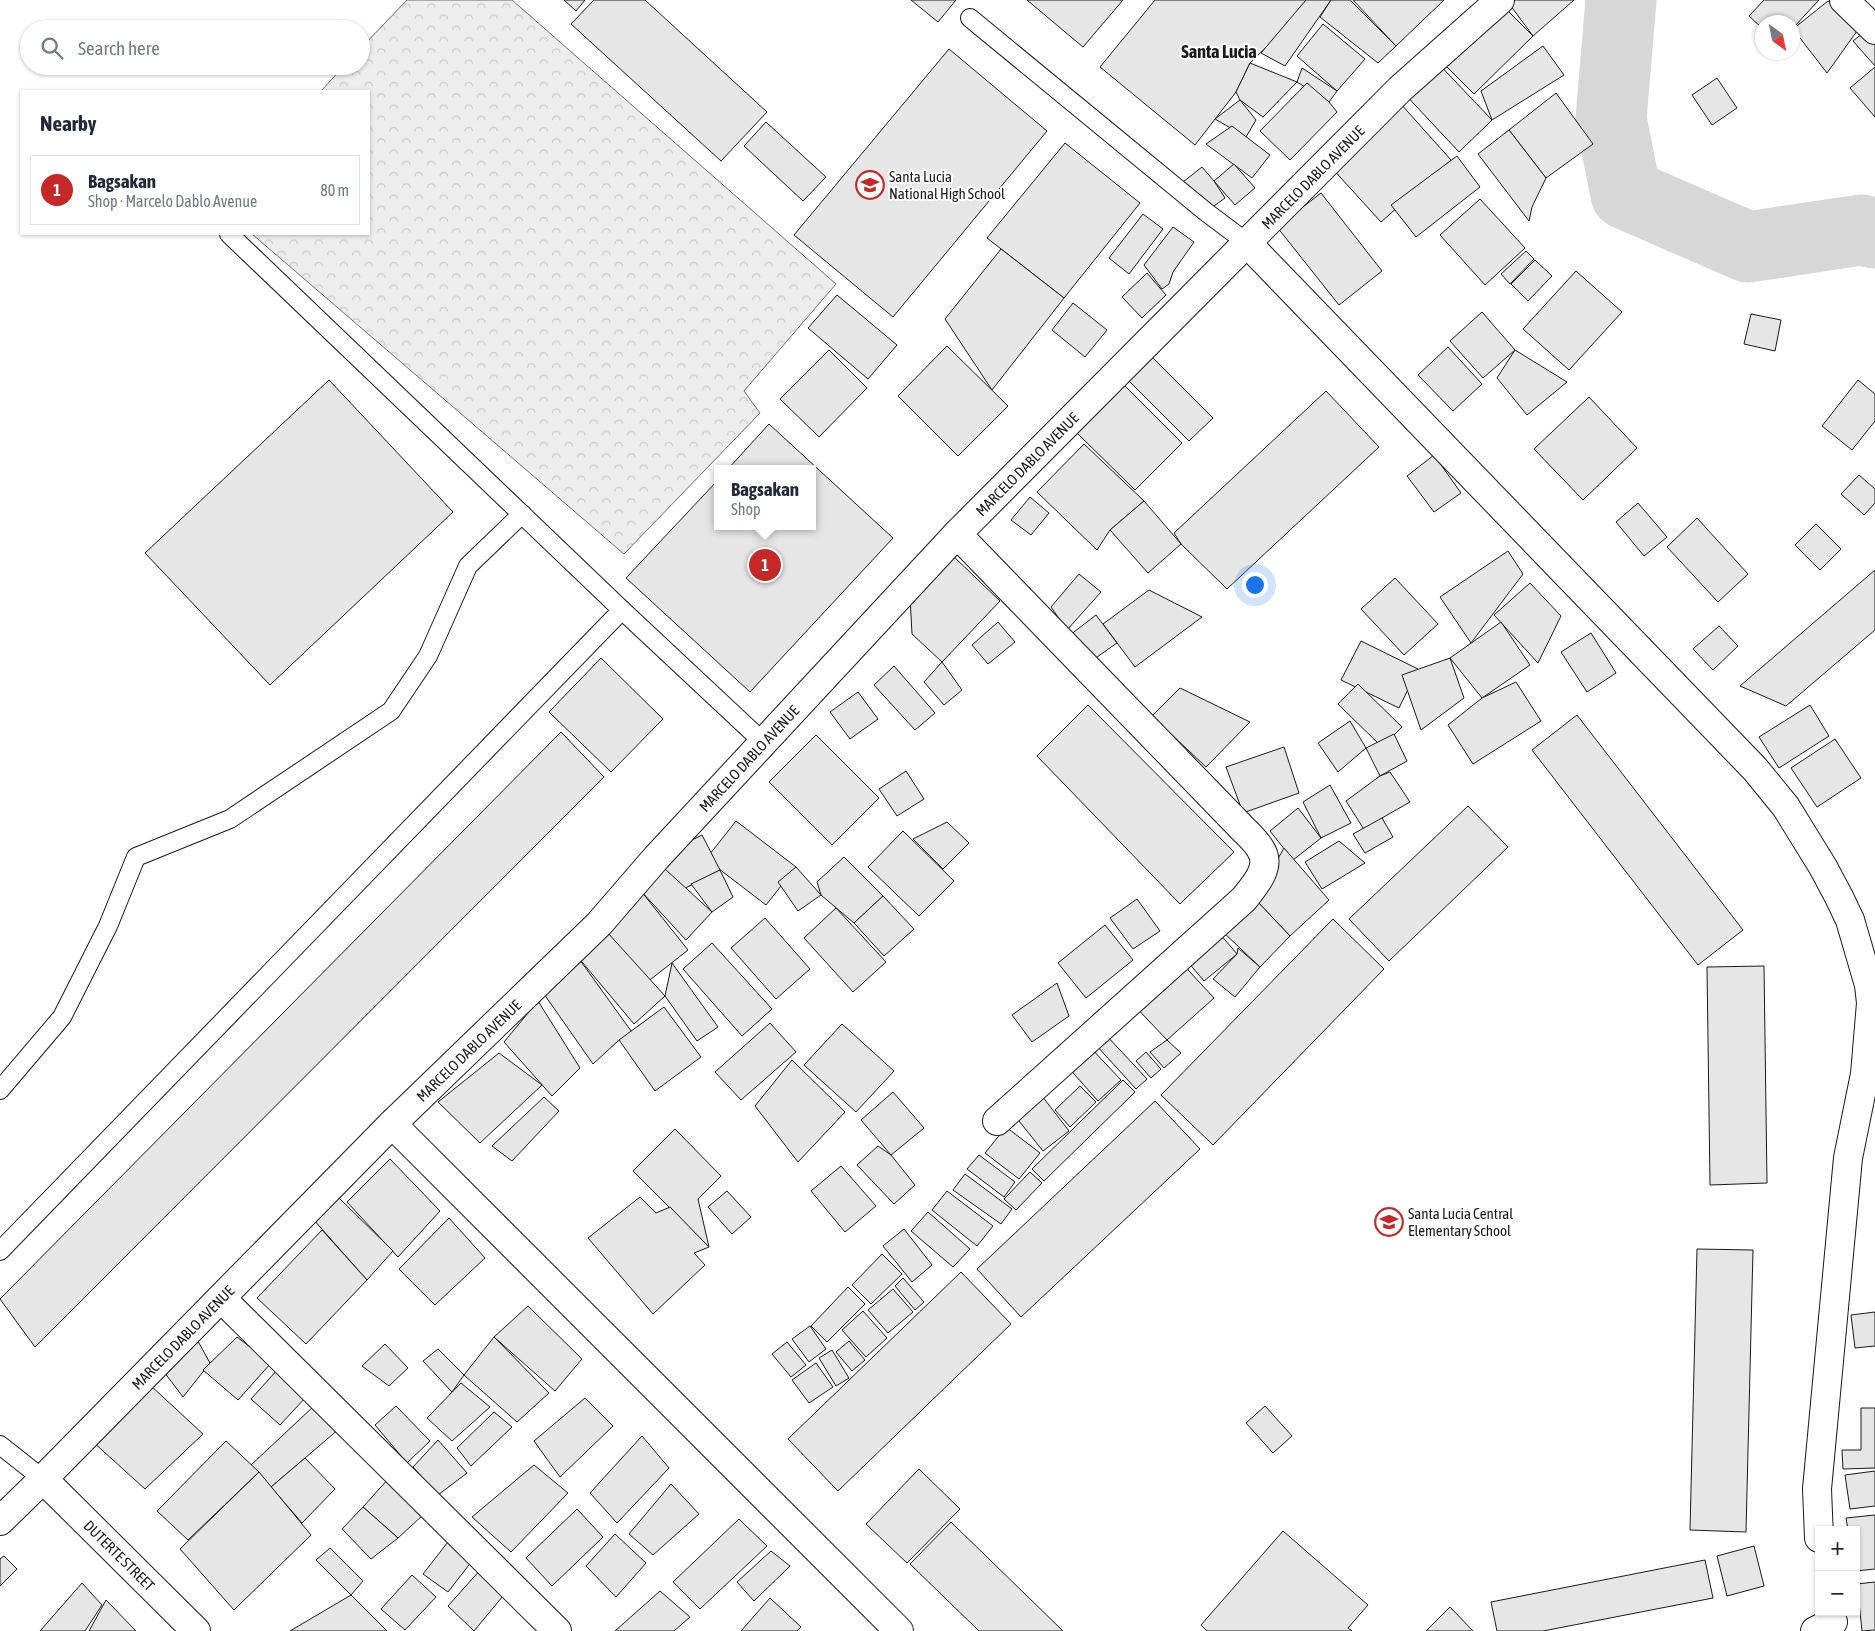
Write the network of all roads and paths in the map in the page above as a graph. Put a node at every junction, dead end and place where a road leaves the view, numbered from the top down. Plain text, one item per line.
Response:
1 (1500, 0) edge
2 (1844, 0) edge
3 (970, 18) dead end
4 (1875, 30) edge
5 (230, 235) edge
6 (1246, 242) junction
7 (522, 514) junction
8 (958, 534) junction
9 (622, 610) junction
10 (763, 742) junction
11 (0, 1090) edge
12 (997, 1121) dead end
13 (392, 1124) junction
14 (0, 1251) edge
15 (221, 1298) junction
16 (0, 1445) edge
17 (43, 1479) junction
18 (0, 1520) edge
19 (1819, 1526) edge
20 (196, 1631) edge
21 (557, 1631) edge
22 (899, 1631) edge

1 - 6 street, MARCELO DABLO AVENUE
2 - 4 street
3 - 6 lane
5 - 7 lane
6 - 8 street, MARCELO DABLO AVENUE
6 - 19 street
7 - 9 lane
7 - 11 lane
8 - 10 street, MARCELO DABLO AVENUE
8 - 12 street
9 - 10 lane
9 - 14 lane
10 - 13 street, MARCELO DABLO AVENUE
13 - 15 street, MARCELO DABLO AVENUE
13 - 22 street
15 - 17 street, MARCELO DABLO AVENUE
15 - 21 street
16 - 17 lane
17 - 18 street, MARCELO DABLO AVENUE
17 - 20 street, DUTERTE STREET

